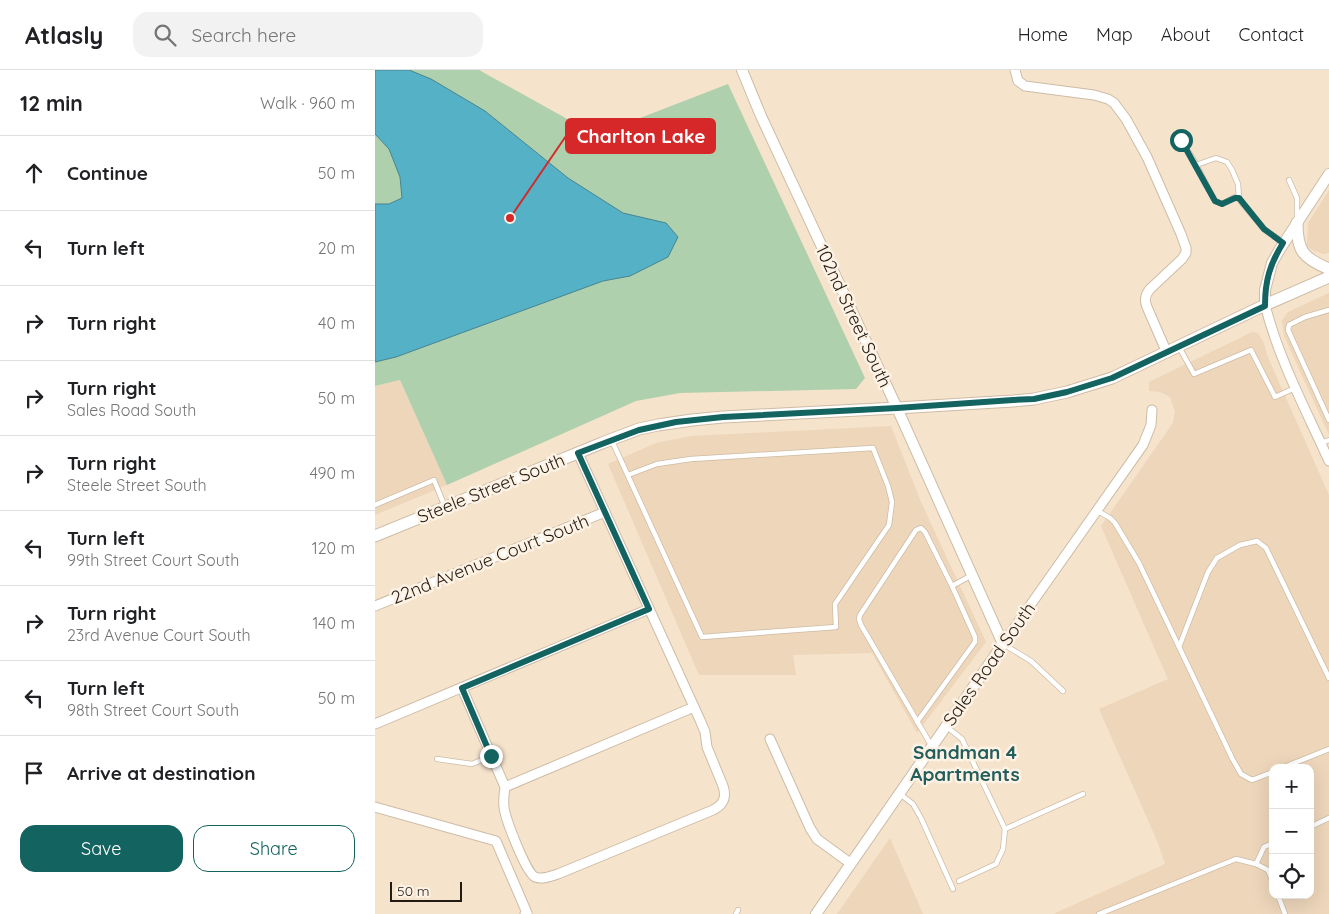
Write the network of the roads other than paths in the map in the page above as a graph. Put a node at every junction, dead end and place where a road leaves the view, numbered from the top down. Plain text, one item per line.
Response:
1 (742, 70) edge
2 (1015, 70) edge
3 (1181, 140) dead end
4 (1196, 165) junction
5 (1329, 174) edge
6 (1289, 180) dead end
7 (1239, 198) junction
8 (1297, 223) junction
9 (1283, 243) junction
10 (1329, 269) edge
11 (1329, 278) edge
12 (1265, 306) junction
13 (1329, 310) edge
14 (1179, 347) junction
15 (1167, 353) junction
16 (1296, 388) junction
17 (897, 408) junction
18 (1152, 410) dead end
19 (1329, 420) edge
20 (612, 439) junction
21 (1325, 442) edge
22 (578, 453) junction
23 (1329, 460) edge
24 (628, 475) junction
25 (375, 505) edge
26 (445, 507) junction
27 (1097, 510) junction
28 (605, 512) junction
29 (375, 536) edge
30 (972, 575) junction
31 (952, 586) junction
32 (375, 606) edge
33 (649, 609) junction
34 (1003, 644) junction
35 (1179, 647) junction
36 (1329, 678) edge
37 (462, 688) junction
38 (1063, 691) dead end
39 (694, 707) junction
40 (917, 722) junction
41 (375, 724) edge
42 (946, 726) junction
43 (770, 739) dead end
44 (932, 746) junction
45 (1329, 750) edge
46 (491, 756) junction
47 (437, 759) dead end
48 (1292, 764) edge
49 (1269, 774) edge
50 (505, 787) junction
51 (899, 793) junction
52 (1083, 794) dead end
53 (375, 807) edge
54 (1329, 818) edge
55 (1314, 825) edge
56 (1005, 829) junction
57 (1269, 845) edge
58 (850, 863) junction
59 (1256, 864) junction
60 (1269, 872) edge
61 (959, 881) dead end
62 (953, 888) dead end
63 (1279, 899) edge
64 (525, 914) edge
65 (815, 914) edge
66 (1099, 914) edge
67 (1285, 914) edge

1 - 17 street, 102nd Street South
2 - 15 street
3 - 4 lane
4 - 7 lane
4 - 7 lane
5 - 8 street
6 - 8 lane
7 - 9 lane
8 - 9 street
8 - 10 main road
9 - 12 street
11 - 12 main road, Steele Street South
12 - 14 main road, Steele Street South
12 - 16 street
13 - 19 lane
14 - 15 main road, Steele Street South
14 - 16 lane
15 - 17 main road, Steele Street South
16 - 21 street
17 - 20 main road, Steele Street South
17 - 30 street, 102nd Street South
18 - 27 street, Sales Road South
20 - 22 main road, Steele Street South
20 - 24 lane
21 - 23 street
22 - 26 main road, Steele Street South
22 - 28 street
24 - 24 lane
25 - 26 lane
26 - 29 main road, Steele Street South
27 - 34 street, Sales Road South
27 - 35 lane
28 - 32 street, 22nd Avenue Court South
28 - 33 street
30 - 31 lane
30 - 34 street, 102nd Street South
31 - 40 lane
31 - 40 lane
33 - 37 street
33 - 39 street
34 - 38 lane
34 - 42 street, Sales Road South
35 - 36 lane
35 - 49 lane
37 - 41 street
37 - 46 street
39 - 50 street
39 - 50 street
40 - 44 lane
42 - 44 street, Sales Road South
42 - 56 lane
43 - 58 street
44 - 51 street, Sales Road South
45 - 48 lane
46 - 47 lane
46 - 50 street
51 - 58 street, Sales Road South
51 - 62 lane
52 - 56 lane
53 - 64 street
54 - 55 lane
56 - 61 lane
57 - 59 lane
58 - 65 street, Sales Road South
59 - 60 lane
59 - 66 lane
63 - 67 lane

